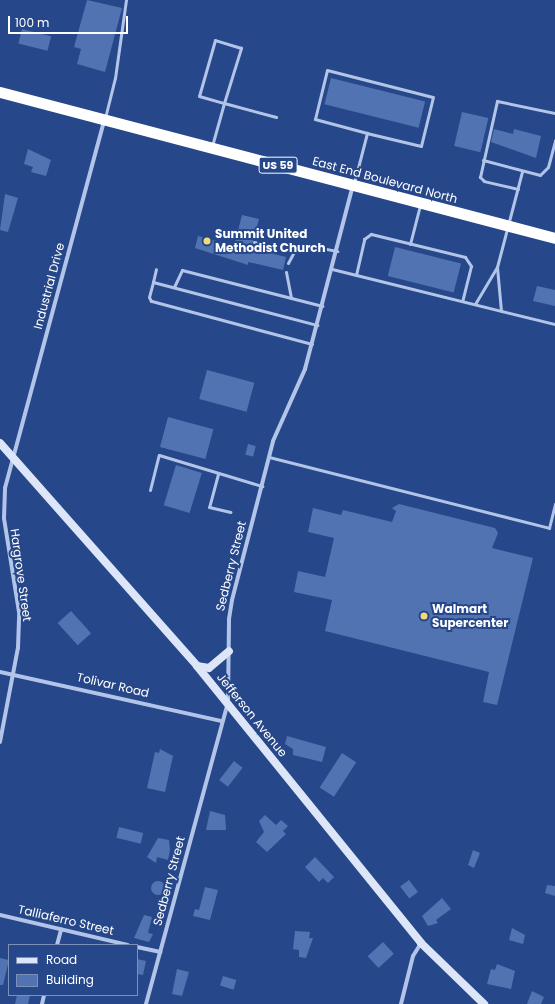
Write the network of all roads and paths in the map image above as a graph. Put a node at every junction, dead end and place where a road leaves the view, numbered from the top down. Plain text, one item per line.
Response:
1 (126, 0) edge
2 (0, 92) edge
3 (224, 103) junction
4 (555, 113) edge
5 (276, 117) dead end
6 (104, 120) junction
7 (367, 133) junction
8 (555, 140) edge
9 (211, 148) junction
10 (483, 160) junction
11 (522, 172) junction
12 (353, 185) junction
13 (518, 189) junction
14 (420, 203) junction
15 (508, 226) junction
16 (555, 238) edge
17 (254, 242) dead end
18 (410, 244) junction
19 (337, 251) junction
20 (293, 252) junction
21 (288, 264) dead end
22 (497, 267) junction
23 (156, 269) dead end
24 (332, 269) junction
25 (286, 272) dead end
26 (356, 275) junction
27 (153, 282) junction
28 (174, 287) junction
29 (291, 298) junction
30 (462, 301) junction
31 (475, 304) junction
32 (322, 306) junction
33 (501, 311) junction
34 (317, 324) junction
35 (555, 324) edge
36 (312, 344) junction
37 (0, 443) edge
38 (14, 457) junction
39 (269, 457) junction
40 (218, 474) junction
41 (262, 486) junction
42 (150, 490) dead end
43 (555, 504) edge
44 (230, 512) dead end
45 (229, 651) junction
46 (198, 666) junction
47 (0, 672) edge
48 (15, 676) junction
49 (228, 703) junction
50 (221, 721) junction
51 (0, 742) edge
52 (0, 915) edge
53 (61, 930) junction
54 (421, 943) junction
55 (57, 944) edge
56 (124, 944) edge
57 (138, 947) edge
58 (160, 952) junction
59 (146, 1004) edge
60 (401, 1004) edge
61 (484, 1004) edge

1 - 6 lane
2 - 6 highway, East End Boulevard North / US 59
3 - 3 lane
3 - 5 lane
3 - 9 lane
4 - 10 lane
6 - 9 highway, East End Boulevard North / US 59
6 - 38 street, Industrial Drive
7 - 7 lane
7 - 12 lane
8 - 11 lane
9 - 12 highway, East End Boulevard North / US 59
10 - 11 lane
10 - 13 lane
11 - 13 lane
12 - 14 highway, East End Boulevard North / US 59
12 - 19 street, Sedberry Street
13 - 15 lane
14 - 15 highway, East End Boulevard North / US 59
14 - 18 lane
15 - 16 highway, East End Boulevard North / US 59
15 - 22 lane
17 - 20 lane
18 - 26 lane
18 - 30 lane
19 - 20 lane
19 - 24 street, Sedberry Street
20 - 21 lane
22 - 31 lane
22 - 33 lane
23 - 27 lane
24 - 26 lane
24 - 32 street, Sedberry Street
25 - 29 lane
26 - 30 lane
27 - 28 lane
27 - 36 lane
28 - 29 lane
28 - 34 lane
29 - 32 lane
30 - 31 lane
31 - 33 lane
32 - 34 street, Sedberry Street
33 - 35 lane
34 - 36 street, Sedberry Street
36 - 39 street, Sedberry Street
37 - 38 street, Jefferson Avenue
38 - 46 street, Jefferson Avenue
38 - 48 street, Hargrove Street
39 - 41 street, Sedberry Street
39 - 43 lane
40 - 41 lane
40 - 42 lane
40 - 44 lane
41 - 45 street, Sedberry Street
45 - 46 street
45 - 49 street, Sedberry Street
46 - 49 street, Jefferson Avenue
47 - 48 street, Tolivar Road
48 - 50 street, Tolivar Road
48 - 51 street, Hargrove Street
49 - 50 street, Sedberry Street
49 - 54 street, Jefferson Avenue
50 - 58 street, Sedberry Street
52 - 53 street, Talliaferro Street
53 - 55 street
53 - 56 street, Talliaferro Street
54 - 60 street
54 - 61 street, Jefferson Avenue
57 - 58 street
58 - 59 street, Sedberry Street

